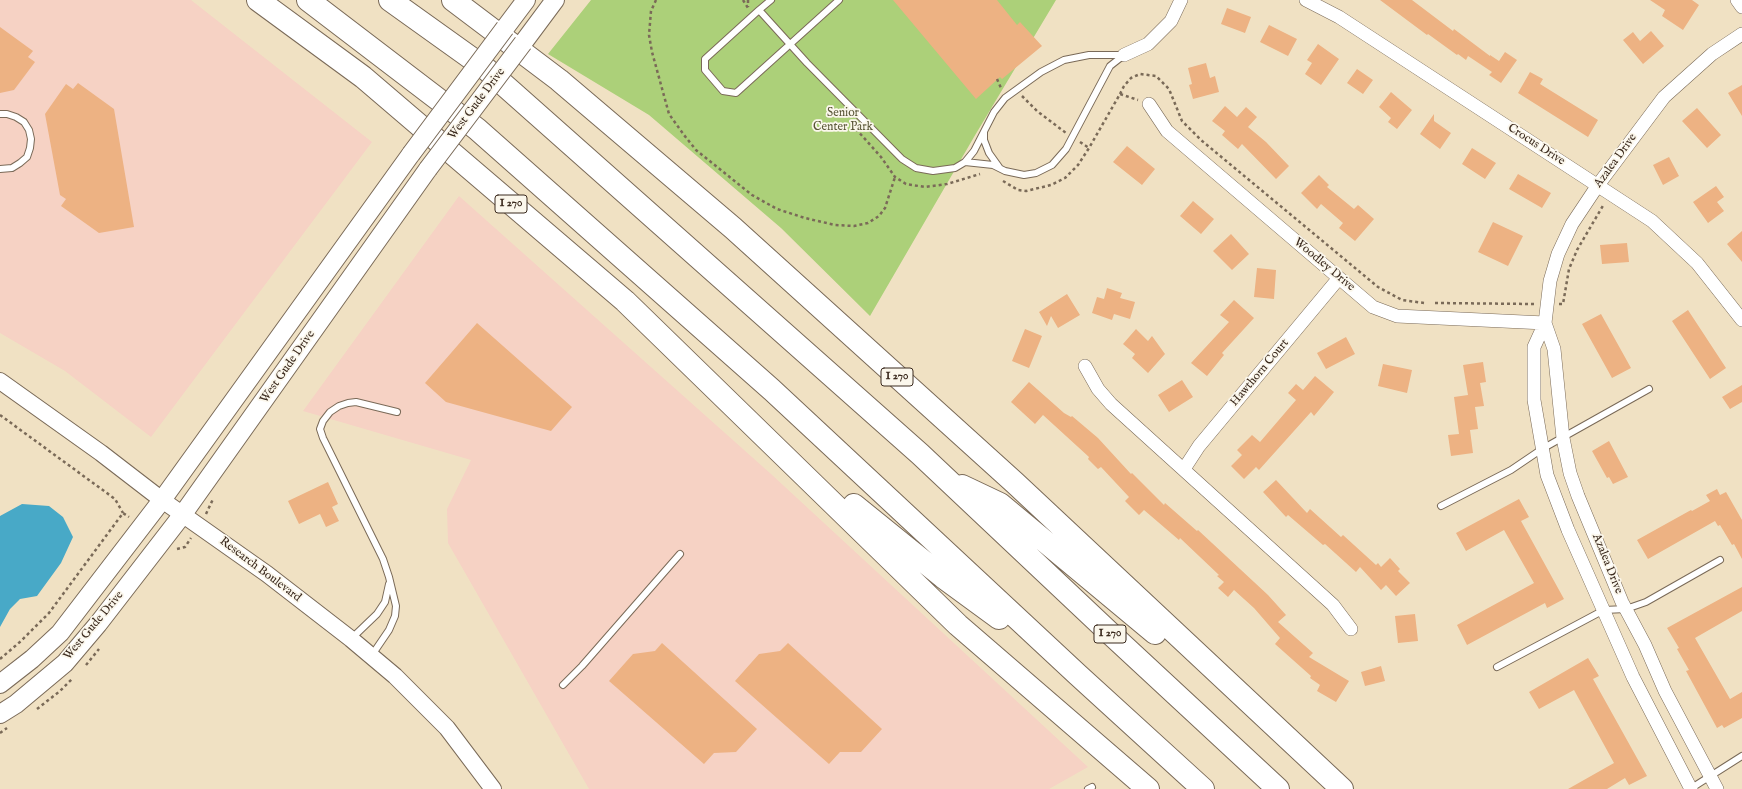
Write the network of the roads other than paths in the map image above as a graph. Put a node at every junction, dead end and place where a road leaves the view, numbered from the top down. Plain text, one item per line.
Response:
1 (258, 0) edge
2 (308, 0) edge
3 (390, 0) edge
4 (453, 0) edge
5 (526, 0) edge
6 (555, 0) edge
7 (771, 0) edge
8 (839, 0) edge
9 (1181, 0) edge
10 (1306, 0) edge
11 (1737, 0) edge
12 (1742, 7) edge
13 (756, 13) junction
14 (1742, 34) edge
15 (790, 44) junction
16 (1124, 55) junction
17 (1149, 104) road end
18 (0, 114) edge
19 (984, 130) junction
20 (965, 162) junction
21 (1000, 168) junction
22 (0, 169) edge
23 (1598, 185) junction
24 (1339, 278) junction
25 (1742, 320) edge
26 (1545, 323) junction
27 (1085, 366) dead end
28 (0, 381) edge
29 (1649, 389) dead end
30 (397, 412) dead end
31 (751, 423) junction
32 (1563, 438) junction
33 (1542, 449) junction
34 (1184, 469) junction
35 (944, 477) junction
36 (162, 500) junction
37 (1441, 506) dead end
38 (183, 514) junction
39 (680, 554) dead end
40 (1720, 560) dead end
41 (389, 577) junction
42 (1626, 609) junction
43 (1604, 610) junction
44 (1351, 629) dead end
45 (351, 640) junction
46 (371, 656) junction
47 (1497, 668) dead end
48 (1078, 675) junction
49 (0, 684) edge
50 (563, 685) dead end
51 (0, 714) edge
52 (1742, 756) edge
53 (1324, 772) junction
54 (1710, 778) junction
55 (493, 789) edge
56 (1148, 789) edge
57 (1203, 789) edge
58 (1278, 789) edge
59 (1342, 789) edge
60 (1691, 789) edge
61 (1718, 789) edge

1 - 31 highway, I 270
2 - 48 highway, I 270
3 - 35 highway, I 270
4 - 53 highway, I 270
5 - 36 main road, West Gude Drive, bridge
6 - 38 main road, West Gude Drive, bridge
7 - 13 lane
8 - 15 lane
9 - 16 street
10 - 23 street, Crocus Drive
11 - 12 street
13 - 15 lane
13 - 15 lane
14 - 23 street, Azalea Drive
15 - 20 lane
16 - 19 lane
16 - 21 lane
17 - 24 street, Woodley Drive
18 - 22 lane
19 - 20 lane
19 - 21 lane
20 - 21 lane
23 - 25 street, Crocus Drive
23 - 26 street, Azalea Drive
24 - 26 street, Woodley Drive
24 - 34 street, Hawthorn Court
26 - 32 street, Azalea Drive
26 - 33 street, Azalea Drive
27 - 34 street
28 - 36 street, Research Boulevard
29 - 32 lane
30 - 41 lane
31 - 48 highway
31 - 56 highway, I 270
32 - 33 lane
32 - 42 street, Azalea Drive
33 - 37 lane
33 - 43 street, Azalea Drive
34 - 44 street
35 - 53 highway
35 - 58 highway, I 270
36 - 38 street, Research Boulevard
36 - 49 main road, West Gude Drive
38 - 45 street, Research Boulevard
38 - 51 main road, West Gude Drive
39 - 50 lane
40 - 42 lane
41 - 45 lane
41 - 46 lane
42 - 43 lane
42 - 54 street, Azalea Drive
43 - 47 lane
43 - 60 street, Azalea Drive
45 - 46 street, Research Boulevard
46 - 55 street, Research Boulevard
48 - 57 highway, I 270
52 - 54 lane
53 - 59 highway, I 270
54 - 60 lane
54 - 61 street, Azalea Drive

